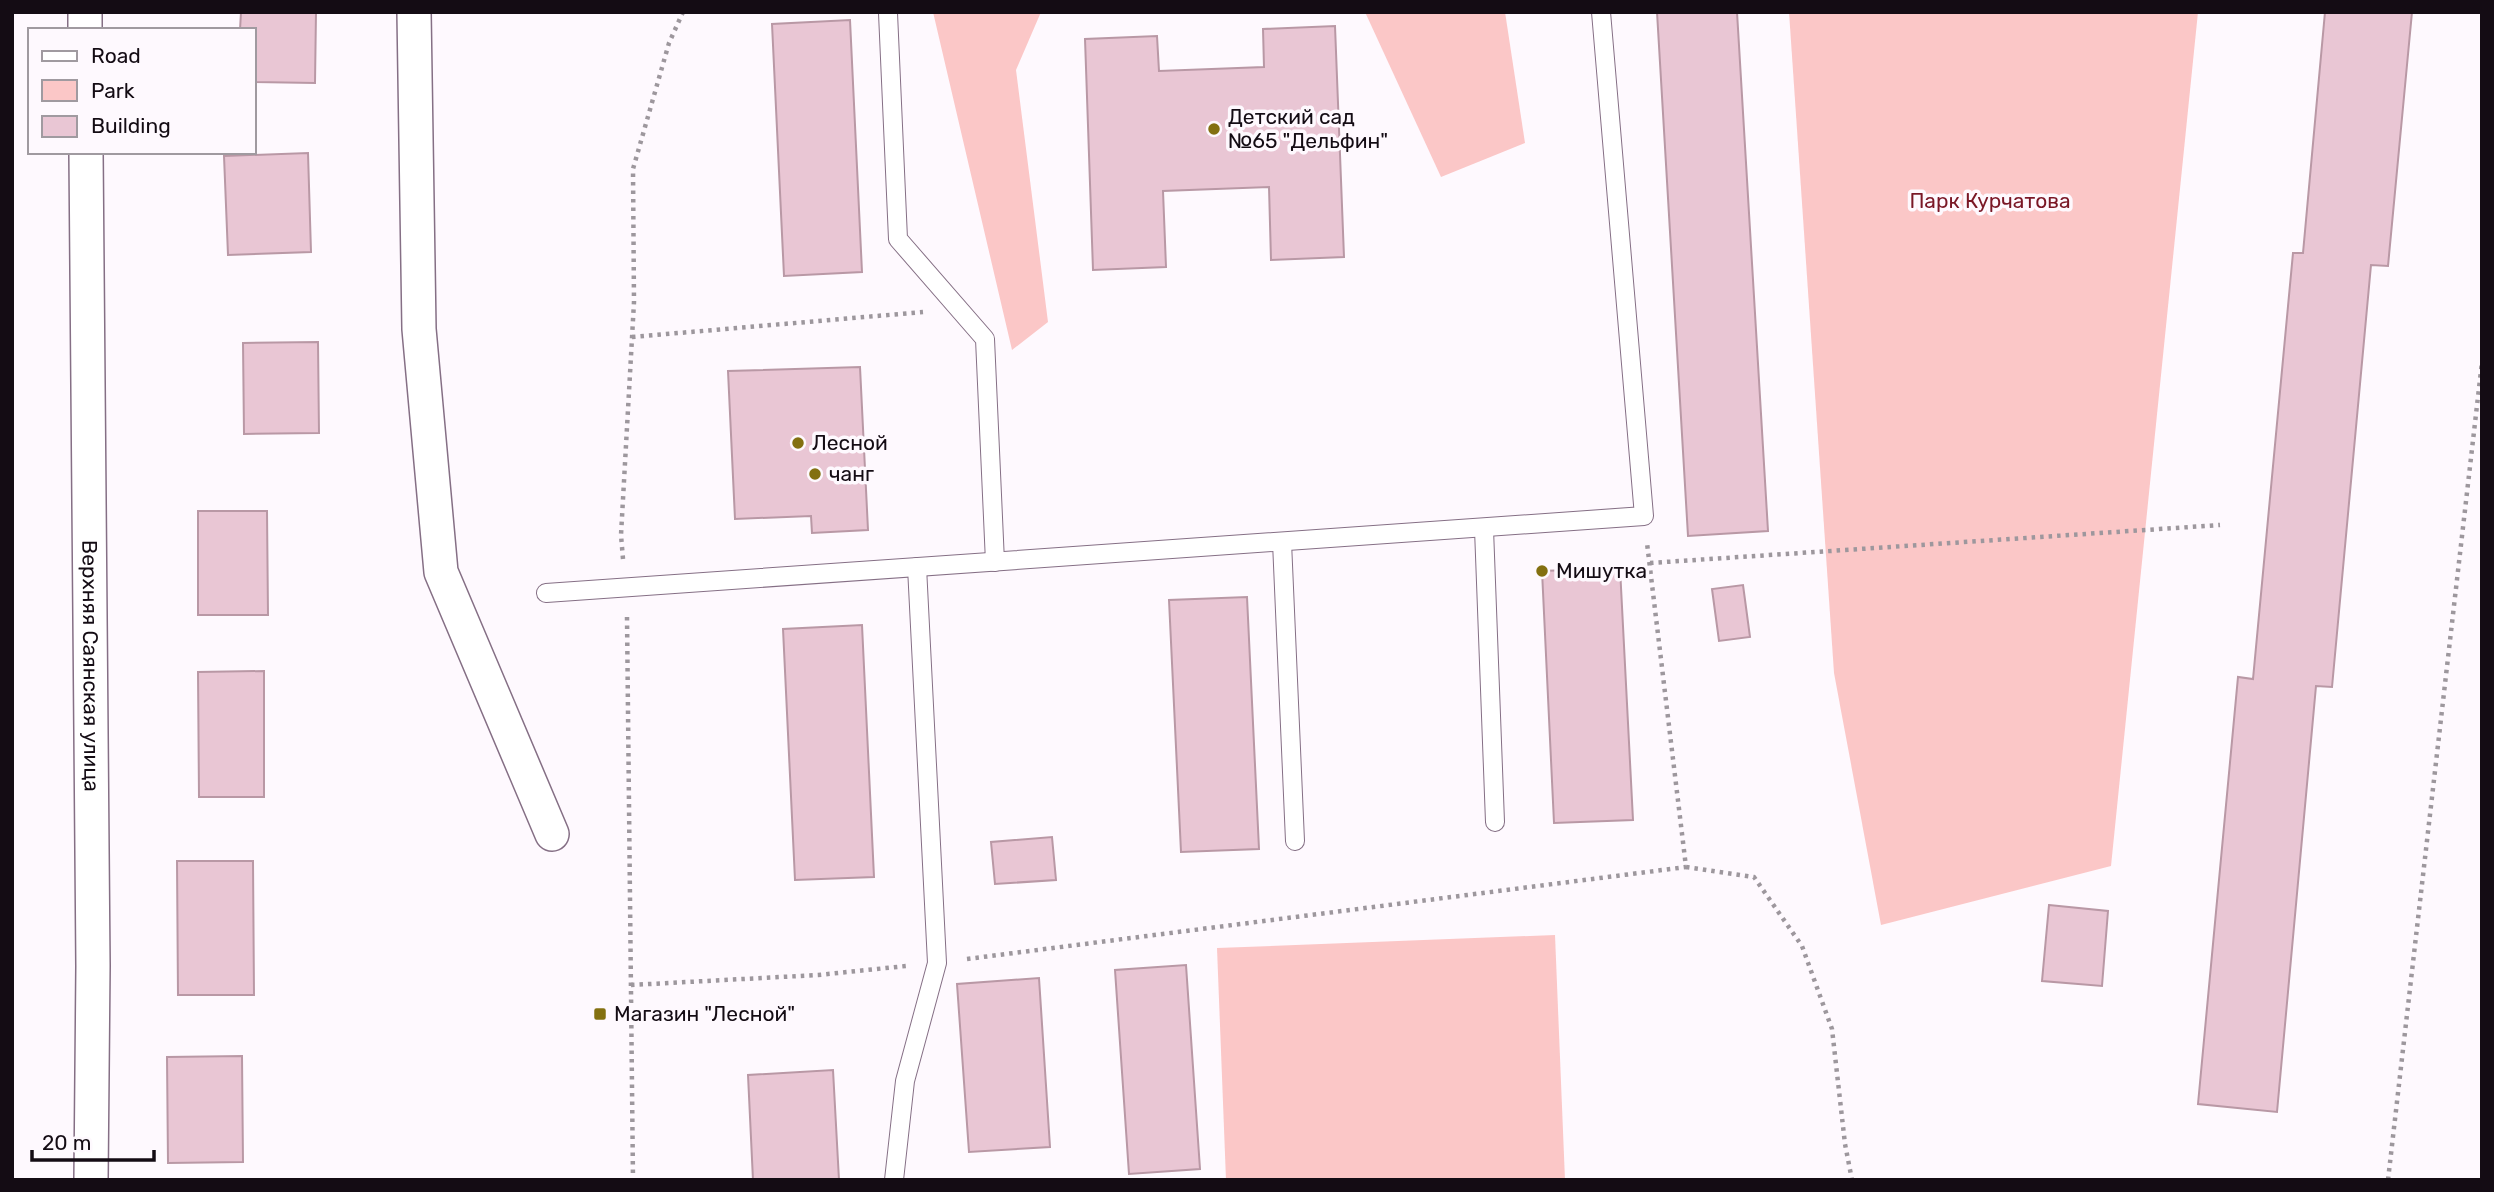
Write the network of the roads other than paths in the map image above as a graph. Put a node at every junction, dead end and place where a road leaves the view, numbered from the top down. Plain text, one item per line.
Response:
1 (414, 12) edge
2 (1601, 12) edge
3 (888, 13) edge
4 (86, 154) edge
5 (1484, 528) junction
6 (1282, 542) junction
7 (995, 562) junction
8 (917, 567) junction
9 (546, 593) dead end
10 (1495, 822) dead end
11 (552, 834) dead end
12 (1296, 841) dead end
13 (91, 1180) edge
14 (894, 1180) edge

1 - 11 street
2 - 5 lane
3 - 7 lane
4 - 13 street, Верхняя Саянская улица
5 - 6 lane
5 - 10 lane
6 - 7 lane
6 - 12 lane
7 - 8 lane
8 - 9 lane
8 - 14 lane

